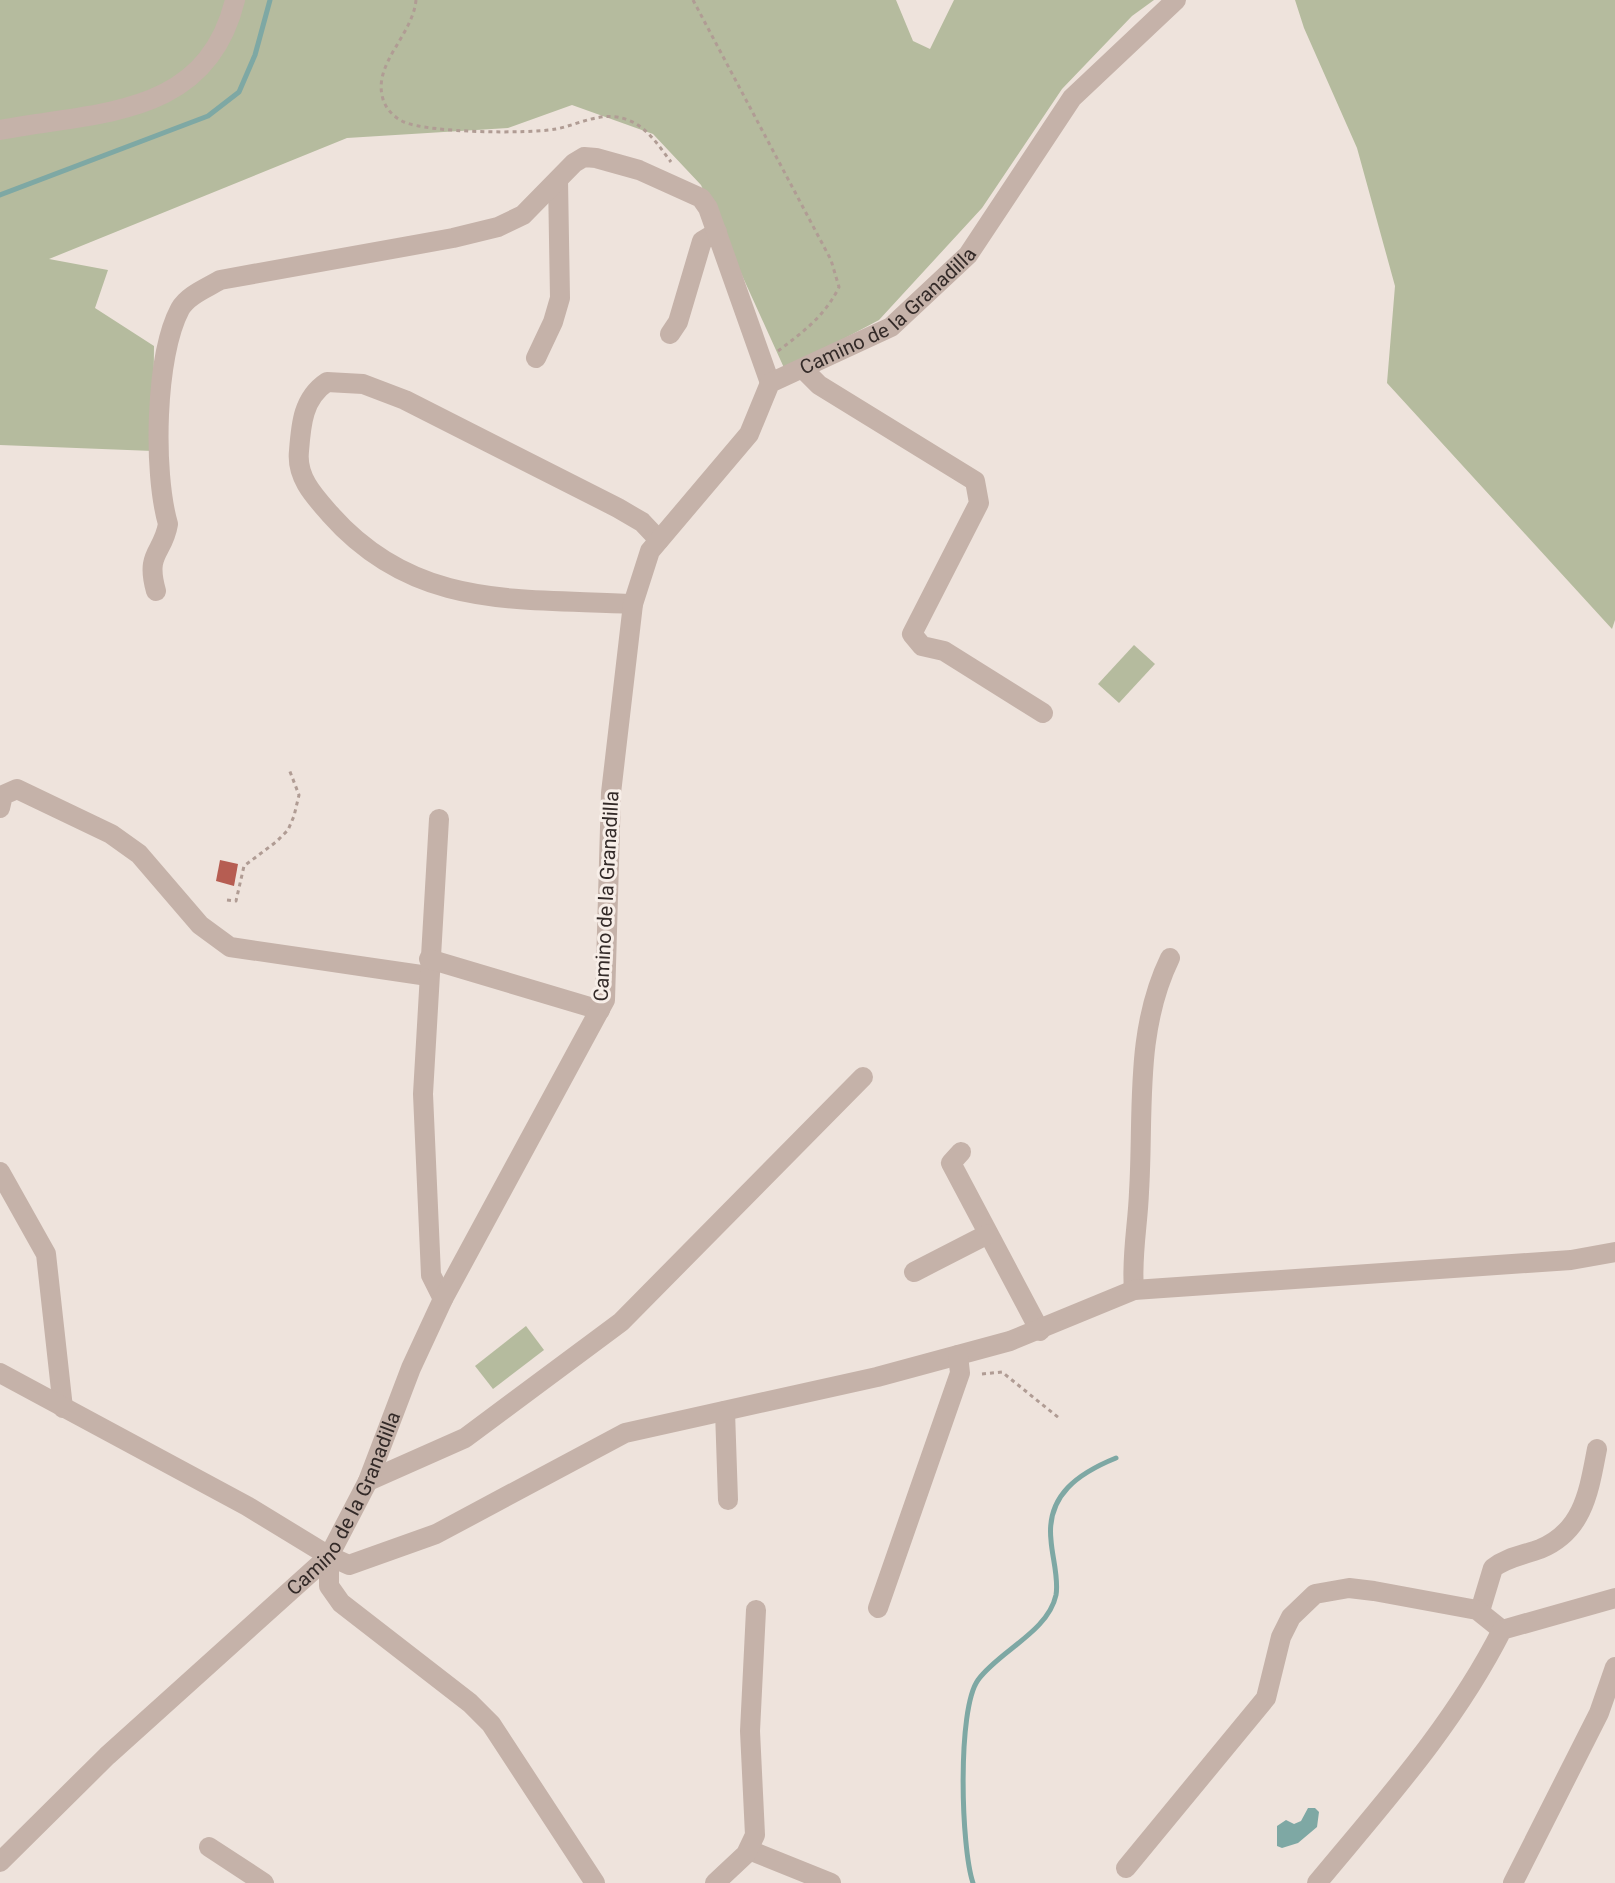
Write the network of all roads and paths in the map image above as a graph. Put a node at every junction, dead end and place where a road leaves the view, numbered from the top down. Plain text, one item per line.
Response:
1 (235, 0) edge
2 (416, 0) edge
3 (693, 0) edge
4 (1176, 0) edge
5 (0, 130) edge
6 (676, 168) dead end
7 (558, 180) junction
8 (717, 232) junction
9 (670, 334) dead end
10 (536, 358) dead end
11 (803, 369) junction
12 (767, 374) junction
13 (659, 540) junction
14 (156, 591) dead end
15 (633, 604) junction
16 (1043, 713) dead end
17 (289, 769) dead end
18 (0, 808) edge
19 (439, 819) dead end
20 (227, 900) dead end
21 (1170, 958) dead end
22 (429, 968) junction
23 (600, 1010) junction
24 (863, 1077) dead end
25 (961, 1152) dead end
26 (0, 1172) edge
27 (988, 1234) junction
28 (1615, 1252) edge
29 (914, 1272) dead end
30 (1134, 1290) junction
31 (443, 1299) junction
32 (1040, 1331) junction
33 (958, 1355) junction
34 (0, 1373) edge
35 (982, 1374) dead end
36 (63, 1408) junction
37 (725, 1411) junction
38 (1059, 1418) dead end
39 (1597, 1449) dead end
40 (368, 1481) junction
41 (728, 1500) dead end
42 (329, 1556) junction
43 (1615, 1598) edge
44 (878, 1608) dead end
45 (756, 1610) dead end
46 (1480, 1611) junction
47 (1502, 1630) junction
48 (1615, 1667) edge
49 (209, 1847) dead end
50 (749, 1850) junction
51 (0, 1862) edge
52 (1126, 1868) dead end
53 (264, 1883) edge
54 (595, 1883) edge
55 (715, 1883) edge
56 (831, 1883) edge
57 (1317, 1883) edge
58 (1513, 1883) edge

1 - 5 street
2 - 6 path
3 - 12 path
4 - 11 street, Camino de la Granadilla
7 - 8 street
7 - 10 street
7 - 14 street
8 - 9 street
8 - 12 street
11 - 12 street, Camino de la Granadilla
11 - 16 street
12 - 13 street, Camino de la Granadilla
13 - 15 street, Camino de la Granadilla
13 - 15 street
15 - 23 street, Camino de la Granadilla
17 - 20 path
18 - 22 street
19 - 22 street
21 - 30 street
22 - 23 street
22 - 31 street
23 - 31 street, Camino de la Granadilla
24 - 40 street
25 - 27 street
26 - 36 street
27 - 29 street
27 - 32 street
28 - 30 street
30 - 32 street
31 - 40 street, Camino de la Granadilla
32 - 33 street
33 - 37 street
33 - 44 street
34 - 36 street
35 - 38 path
36 - 42 street
37 - 41 street
37 - 42 street
39 - 46 street
40 - 42 street, Camino de la Granadilla
42 - 51 street, Camino de la Granadilla
42 - 54 street
43 - 47 street
45 - 50 street
46 - 47 street
46 - 52 street
47 - 57 street
48 - 58 street
49 - 53 street
50 - 55 street
50 - 56 street

